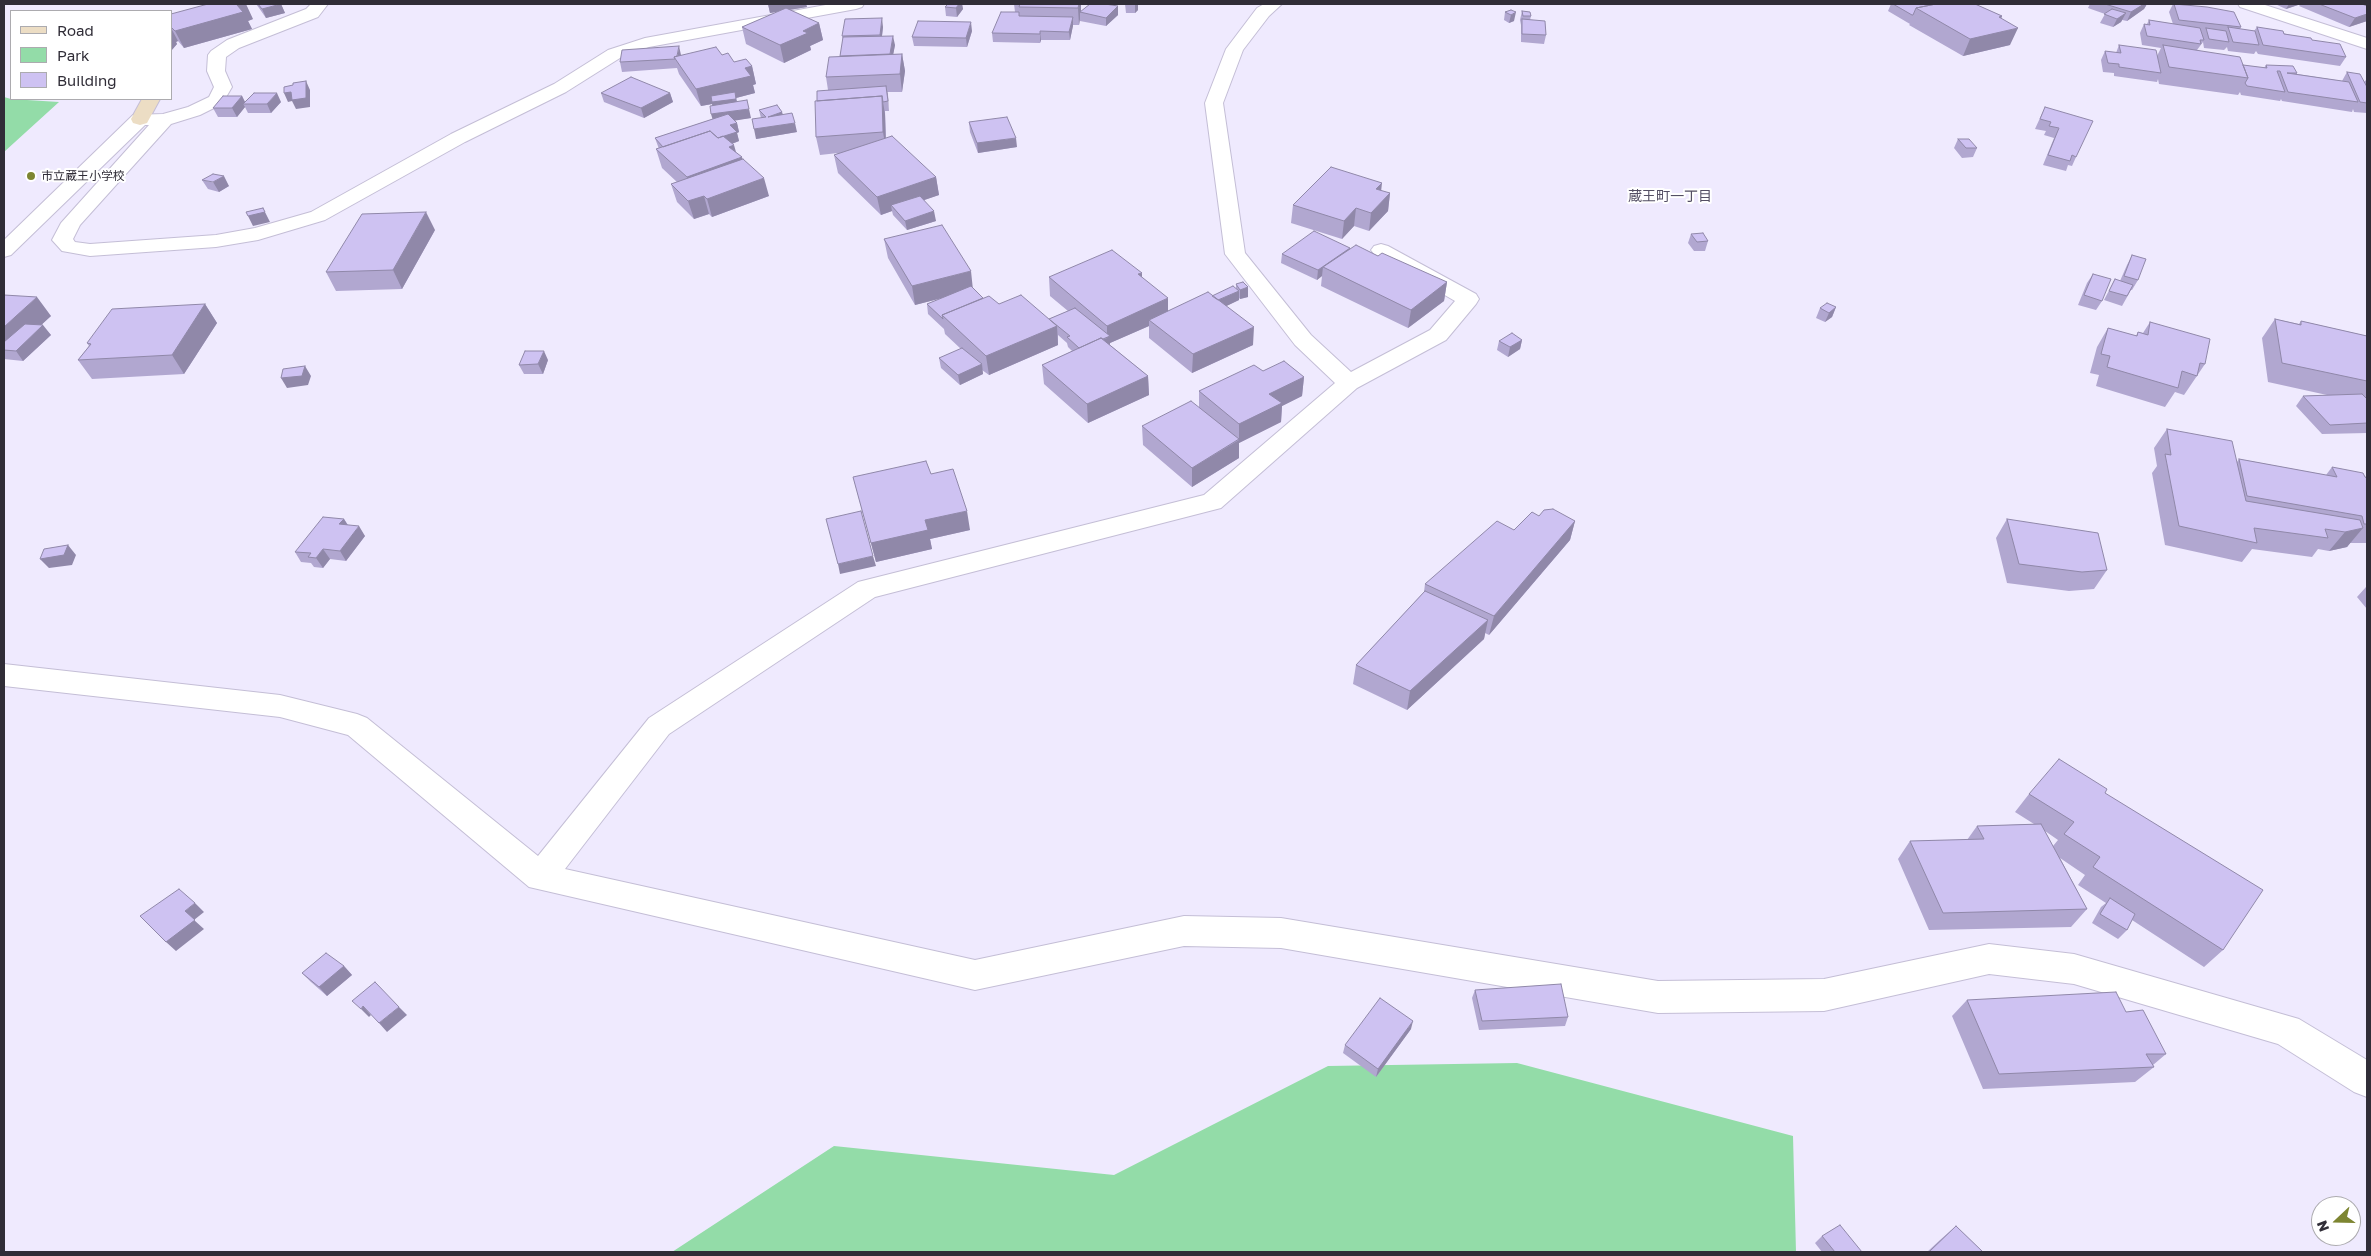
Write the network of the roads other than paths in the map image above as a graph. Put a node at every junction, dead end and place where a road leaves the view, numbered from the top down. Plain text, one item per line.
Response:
1 (320, 4) edge
2 (856, 4) edge
3 (1274, 4) edge
4 (2246, 4) edge
5 (2367, 44) edge
6 (150, 100) edge
7 (140, 119) junction
8 (164, 120) junction
9 (1381, 250) dead end
10 (4, 251) edge
11 (1349, 383) junction
12 (4, 675) edge
13 (540, 877) junction
14 (2367, 1080) edge

1 - 8 street
2 - 8 street
3 - 11 street
4 - 5 street
6 - 7 street
7 - 8 street
7 - 10 street
9 - 11 street
11 - 13 street
12 - 13 street
13 - 14 street

